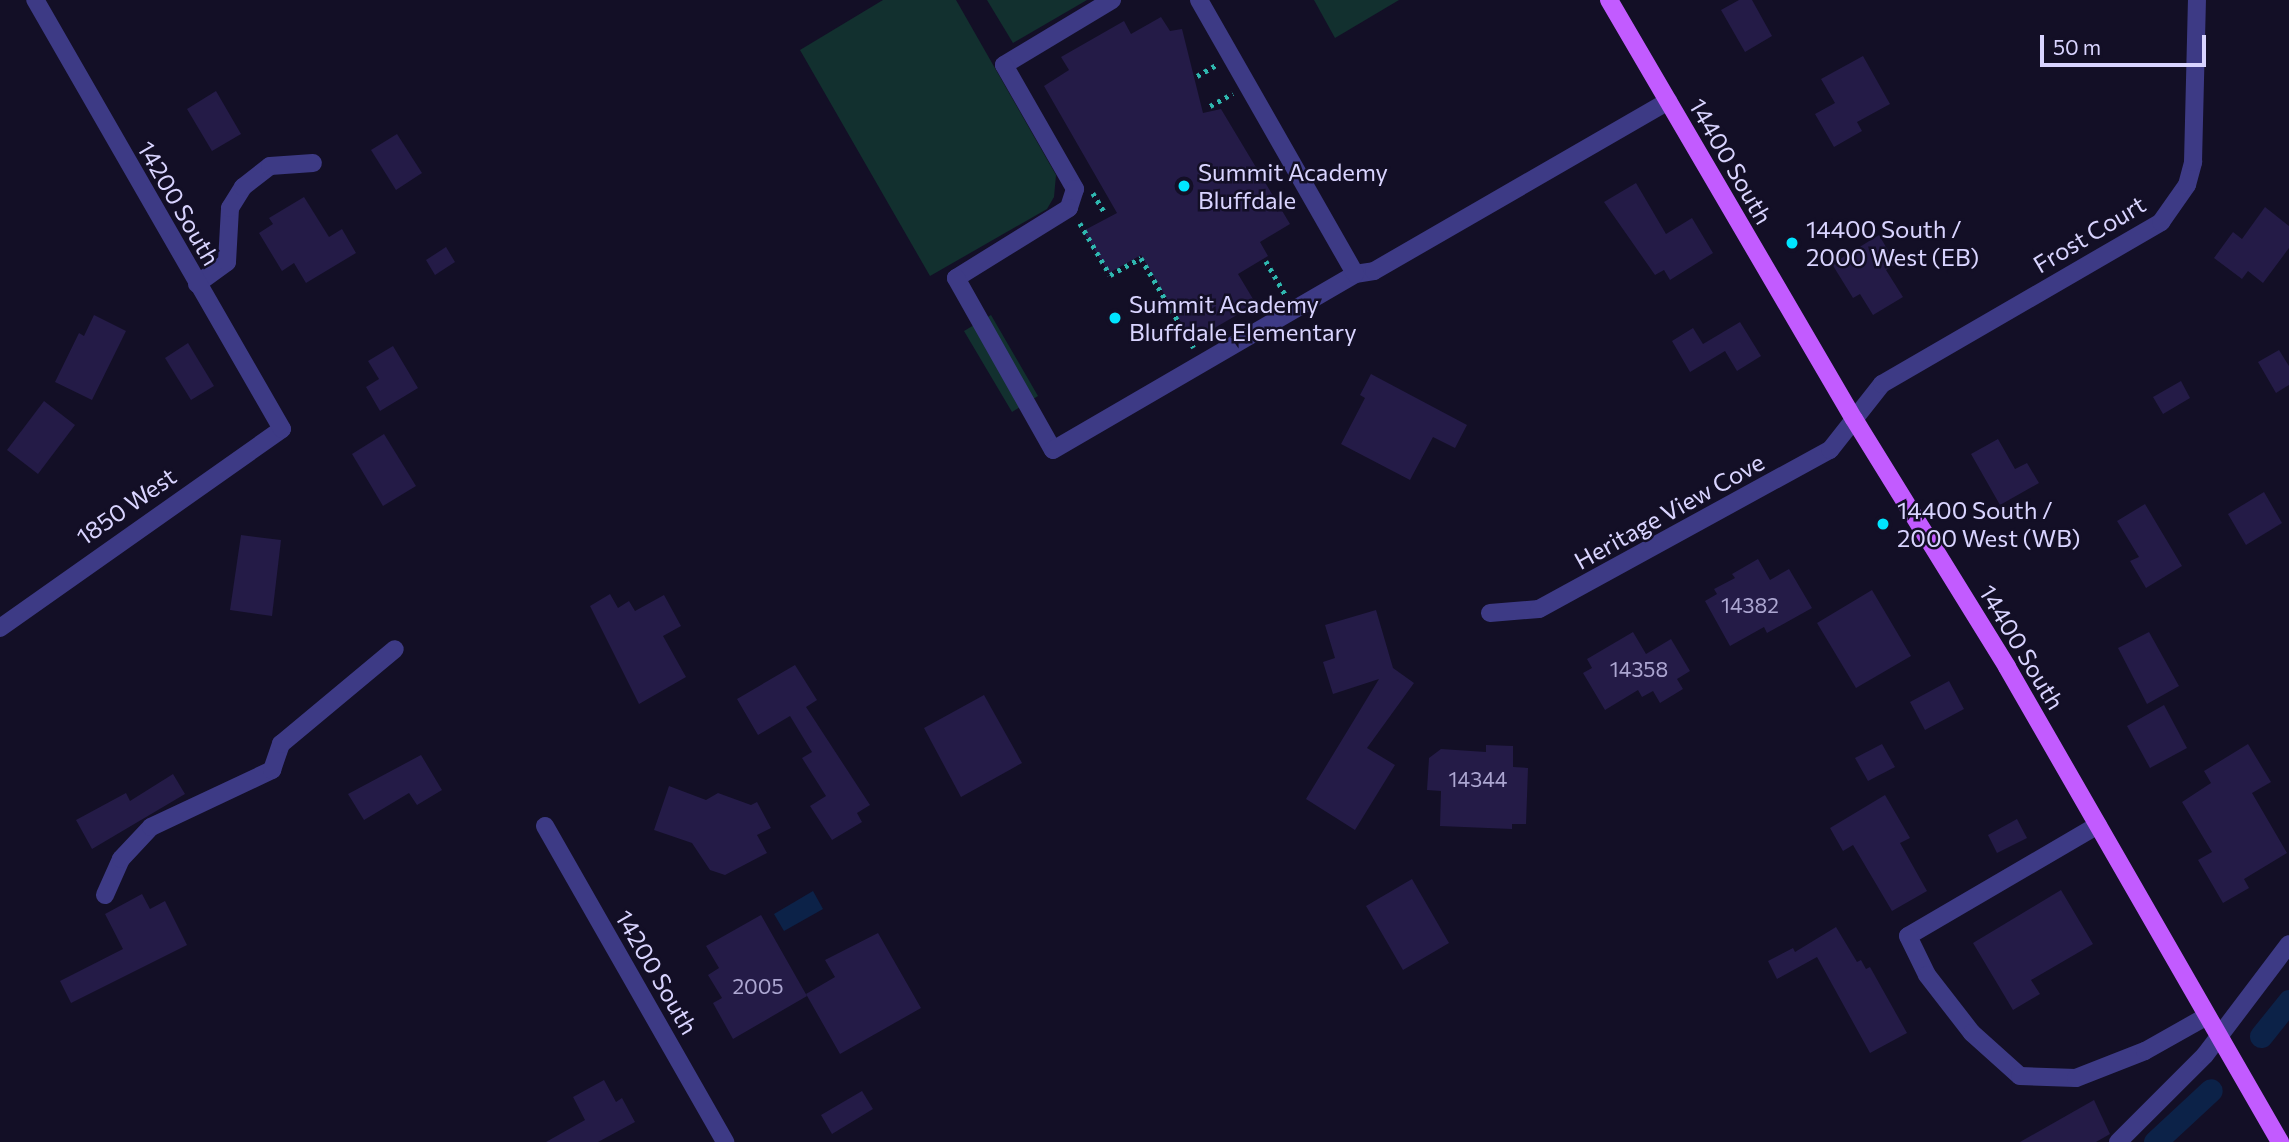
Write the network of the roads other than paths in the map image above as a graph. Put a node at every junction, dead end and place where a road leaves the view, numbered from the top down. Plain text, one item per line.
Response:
1 (34, 0) edge
2 (1112, 0) edge
3 (1199, 0) edge
4 (1609, 0) edge
5 (2197, 0) edge
6 (1668, 101) junction
7 (313, 163) dead end
8 (1355, 274) junction
9 (197, 284) junction
10 (1854, 419) junction
11 (282, 429) joint
12 (1490, 612) dead end
13 (0, 628) edge
14 (395, 649) dead end
15 (2098, 825) junction
16 (545, 826) dead end
17 (105, 895) dead end
18 (2289, 944) edge
19 (2207, 1016) junction
20 (2218, 1037) junction
21 (725, 1142) edge
22 (2118, 1142) edge
23 (2280, 1142) edge

1 - 9 street, 14200 South
2 - 8 street
3 - 8 street
4 - 6 main road, 14400 South
5 - 10 street, Frost Court
6 - 8 street
6 - 10 main road, 14400 South
7 - 9 street
9 - 11 street, 14200 South
10 - 12 street, Heritage View Cove
10 - 15 main road, 14400 South
11 - 13 street, 1850 West
14 - 17 street
15 - 19 main road, 14400 South
15 - 19 street
16 - 21 street, 14200 South
18 - 20 street
19 - 20 main road, 14400 South
20 - 22 street
20 - 23 main road, 14400 South

